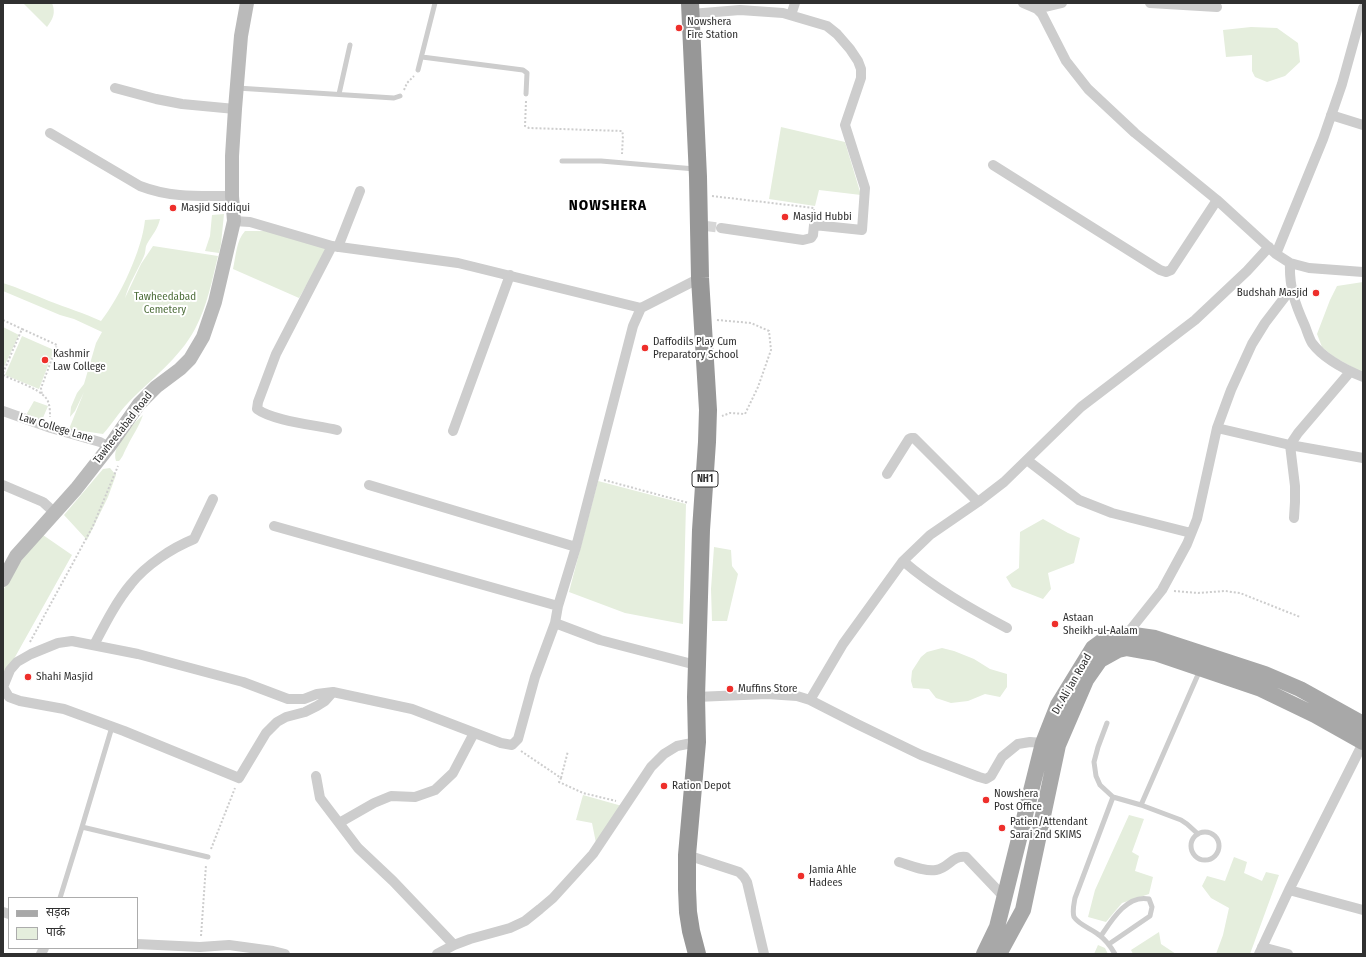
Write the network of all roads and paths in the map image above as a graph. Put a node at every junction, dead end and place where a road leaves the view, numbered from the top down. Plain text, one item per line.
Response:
1 (247, 3) edge
2 (435, 3) edge
3 (795, 3) edge
4 (1023, 3) edge
5 (1062, 3) edge
6 (1150, 3) edge
7 (1217, 6) dead end
8 (1363, 8) edge
9 (690, 9) edge
10 (1037, 9) junction
11 (791, 15) junction
12 (350, 45) dead end
13 (422, 57) junction
14 (418, 70) dead end
15 (115, 88) dead end
16 (236, 88) junction
17 (339, 94) junction
18 (526, 94) joint
19 (400, 96) dead end
20 (235, 109) junction
21 (1331, 116) junction
22 (1363, 125) edge
23 (50, 133) dead end
24 (562, 161) dead end
25 (622, 162) junction
26 (993, 165) dead end
27 (698, 170) junction
28 (360, 191) dead end
29 (232, 196) junction
30 (706, 196) dead end
31 (1218, 200) junction
32 (234, 221) junction
33 (814, 225) junction
34 (721, 228) tunnel mouth
35 (335, 246) junction
36 (1272, 250) junction
37 (1290, 263) junction
38 (1363, 272) edge
39 (510, 276) junction
40 (700, 278) junction
41 (1291, 289) junction
42 (641, 308) junction
43 (3, 320) edge
44 (714, 320) dead end
45 (22, 329) junction
46 (1350, 372) junction
47 (3, 374) edge
48 (1363, 377) edge
49 (42, 394) junction
50 (3, 411) edge
51 (719, 417) dead end
52 (51, 428) junction
53 (1218, 428) junction
54 (337, 430) dead end
55 (453, 431) dead end
56 (1290, 445) junction
57 (109, 447) junction
58 (1363, 458) edge
59 (1027, 460) junction
60 (118, 466) dead end
61 (887, 474) dead end
62 (604, 480) dead end
63 (3, 485) edge
64 (369, 485) dead end
65 (213, 499) dead end
66 (978, 502) junction
67 (703, 507) junction
68 (55, 513) junction
69 (1294, 518) dead end
70 (274, 526) dead end
71 (1191, 533) junction
72 (576, 547) junction
73 (903, 561) junction
74 (3, 580) edge
75 (1162, 590) junction
76 (558, 606) junction
77 (1300, 617) dead end
78 (555, 623) junction
79 (1007, 628) dead end
80 (1127, 634) junction
81 (94, 645) junction
82 (22, 660) junction
83 (696, 665) junction
84 (1201, 668) junction
85 (3, 687) edge
86 (333, 692) junction
87 (696, 697) junction
88 (810, 700) junction
89 (1107, 723) dead end
90 (1363, 724) edge
91 (112, 727) junction
92 (474, 733) junction
93 (697, 742) junction
94 (1363, 742) edge
95 (1043, 743) junction
96 (512, 745) junction
97 (568, 751) dead end
98 (316, 776) dead end
99 (561, 778) junction
100 (1113, 797) junction
101 (626, 804) junction
102 (1141, 804) junction
103 (339, 823) junction
104 (82, 827) junction
105 (1198, 834) junction
106 (687, 855) junction
107 (208, 857) dead end
108 (899, 862) dead end
109 (1289, 890) junction
110 (60, 897) edge
111 (1005, 898) junction
112 (1363, 910) edge
113 (1005, 929) junction
114 (1101, 936) junction
115 (1109, 944) junction
116 (454, 945) junction
117 (138, 948) edge
118 (1260, 951) edge
119 (285, 954) edge
120 (437, 954) edge
121 (697, 954) edge
122 (764, 954) edge
123 (984, 954) edge
124 (999, 954) edge
125 (1115, 954) edge
126 (1288, 954) edge

1 - 16 street, Tawheedabad Road
2 - 13 lane
3 - 11 street
4 - 10 street
5 - 10 street
6 - 7 street
8 - 21 street
9 - 11 street
9 - 27 highway, NH1
10 - 31 street
11 - 33 street
12 - 17 lane
13 - 14 lane
13 - 18 lane
15 - 20 street
16 - 17 lane
16 - 20 street, Tawheedabad Road
17 - 19 lane
18 - 25 path
20 - 29 street, Tawheedabad Road
21 - 22 street
21 - 36 street
23 - 29 street
24 - 25 lane
25 - 27 lane
26 - 31 street
27 - 40 highway, NH1
28 - 35 street
29 - 32 street, Tawheedabad Road
30 - 33 path
31 - 36 street
32 - 35 street
32 - 57 street, Tawheedabad Road
33 - 34 street
35 - 39 street
35 - 54 street
36 - 37 street
36 - 59 street
37 - 38 street
37 - 41 street
39 - 42 street
39 - 55 street
40 - 42 street
40 - 67 highway, NH1
41 - 46 street
41 - 53 street
42 - 72 street
43 - 45 path
44 - 51 path
45 - 47 path
45 - 49 path
46 - 48 street
46 - 56 street
47 - 49 path
49 - 52 path
50 - 52 street, Law College Lane
52 - 57 street, Law College Lane
53 - 56 street
53 - 71 street
56 - 58 street
56 - 69 street
57 - 68 street, Tawheedabad Road
59 - 66 street
59 - 71 street
60 - 82 path
61 - 66 street
62 - 67 path
63 - 68 street
64 - 72 street
65 - 81 street
66 - 73 street
67 - 83 highway, NH1
68 - 74 street, Tawheedabad Road
70 - 76 street
71 - 75 street
72 - 76 street
73 - 79 street
73 - 88 street
75 - 77 path
75 - 80 street
76 - 78 street
78 - 83 street
78 - 96 street
80 - 90 main road, Dr. Ali Jan Road
80 - 95 main road, Dr. Ali Jan Road
81 - 82 street
81 - 86 street
82 - 85 street
83 - 87 highway, NH1
84 - 94 main road, Dr. Ali Jan Road
84 - 102 lane
84 - 113 main road, Dr. Ali Jan Road
85 - 91 street
86 - 91 street
86 - 92 street
87 - 88 street
87 - 93 highway, NH1
88 - 95 street
89 - 100 lane
91 - 104 lane
92 - 96 street
92 - 103 street
93 - 101 street
93 - 106 highway, NH1
94 - 109 street
95 - 111 main road, Dr. Ali Jan Road
96 - 99 path
97 - 99 path
98 - 103 street
99 - 101 path
100 - 102 lane
100 - 114 lane
101 - 116 street
102 - 105 lane
103 - 116 street
104 - 107 lane
104 - 110 lane
105 - 105 lane
106 - 121 highway, NH1
106 - 122 street
108 - 111 street
109 - 112 street
109 - 118 street
111 - 113 main road, Dr. Ali Jan Road
113 - 123 main road, Dr. Ali Jan Road
113 - 124 main road, Dr. Ali Jan Road
114 - 115 lane
114 - 115 lane
115 - 125 lane
116 - 120 street
117 - 119 street
118 - 126 street

